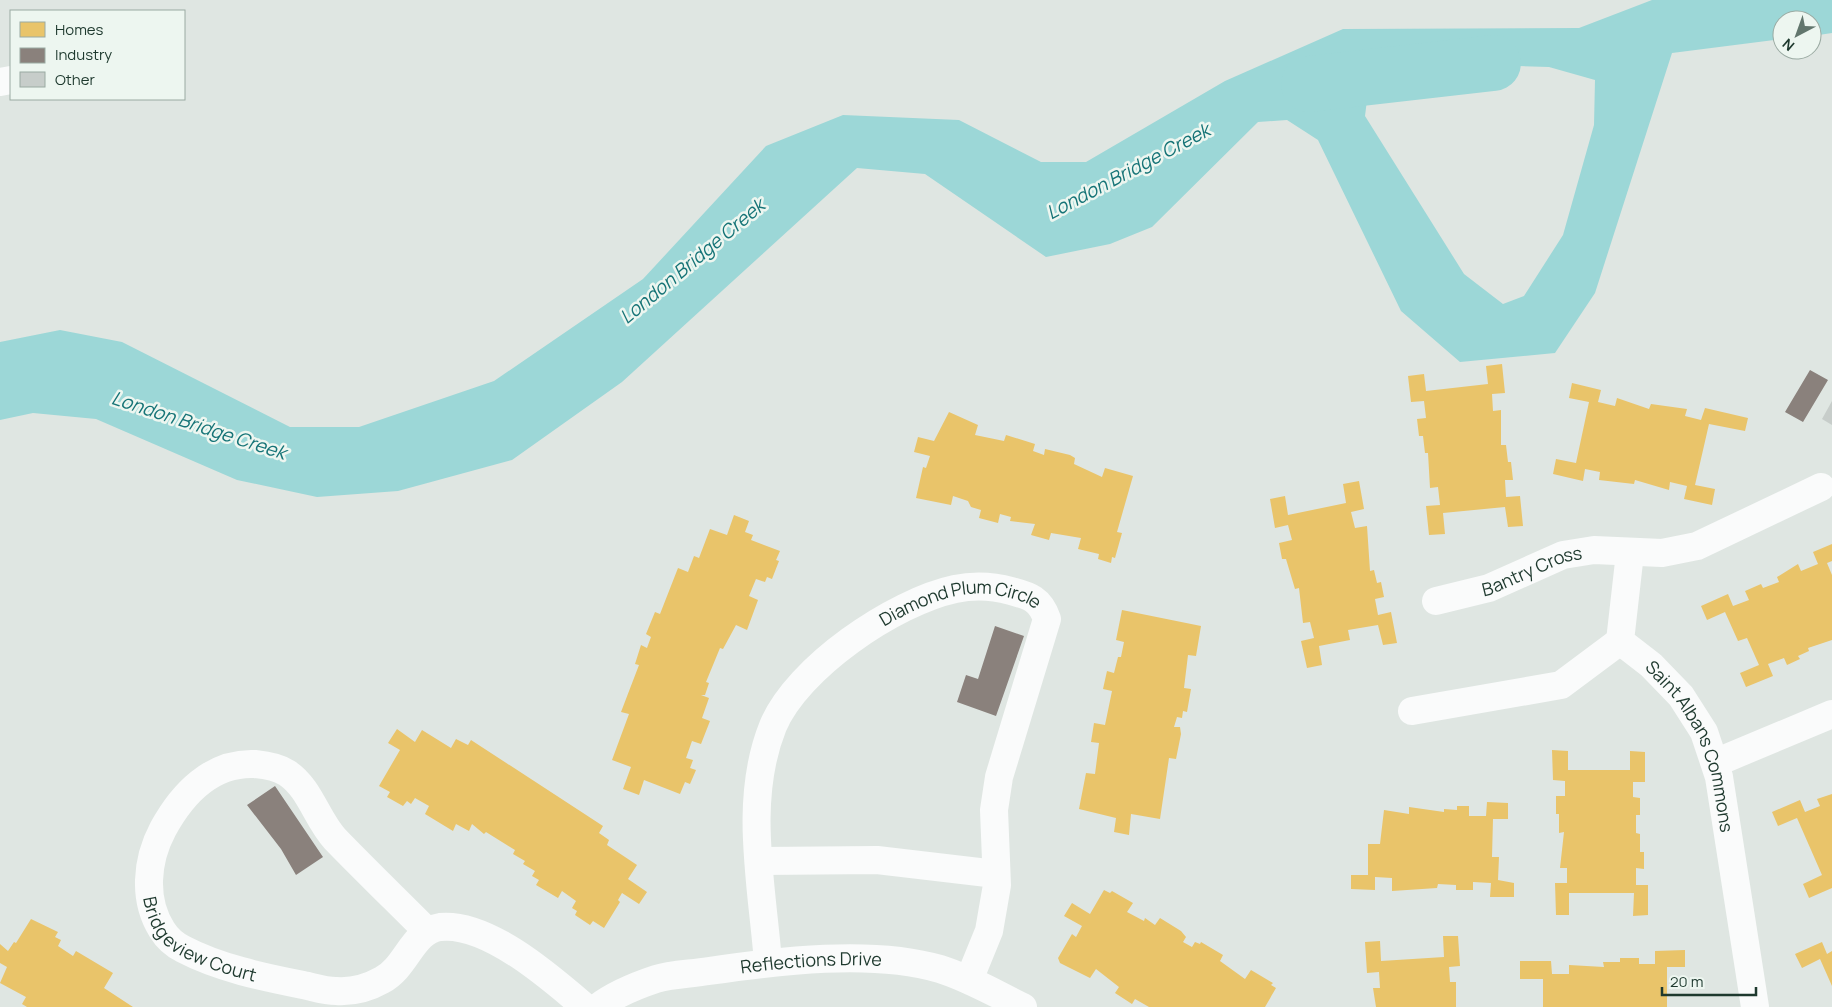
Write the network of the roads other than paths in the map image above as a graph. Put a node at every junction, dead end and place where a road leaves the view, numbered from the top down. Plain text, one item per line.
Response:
1 (1821, 487) dead end
2 (1630, 553) junction
3 (1436, 601) dead end
4 (1620, 641) junction
5 (1412, 711) dead end
6 (1832, 714) edge
7 (1715, 763) junction
8 (760, 861) junction
9 (996, 874) junction
10 (427, 931) junction
11 (768, 962) junction
12 (969, 980) junction
13 (585, 1007) edge
14 (598, 1007) edge
15 (1023, 1007) edge
16 (1755, 1007) edge

1 - 2 street
2 - 3 street, Bantry Cross
2 - 4 street
4 - 5 street
4 - 7 street, Saint Albans Commons
6 - 7 street
7 - 16 street, Saint Albans Commons
8 - 9 street
8 - 9 street, Diamond Plum Circle
8 - 11 street, Diamond Plum Circle
9 - 12 street, Diamond Plum Circle
10 - 10 street, Bridgeview Court
10 - 13 street
11 - 12 street, Reflections Drive
11 - 14 street, Reflections Drive
12 - 15 street, Reflections Drive

